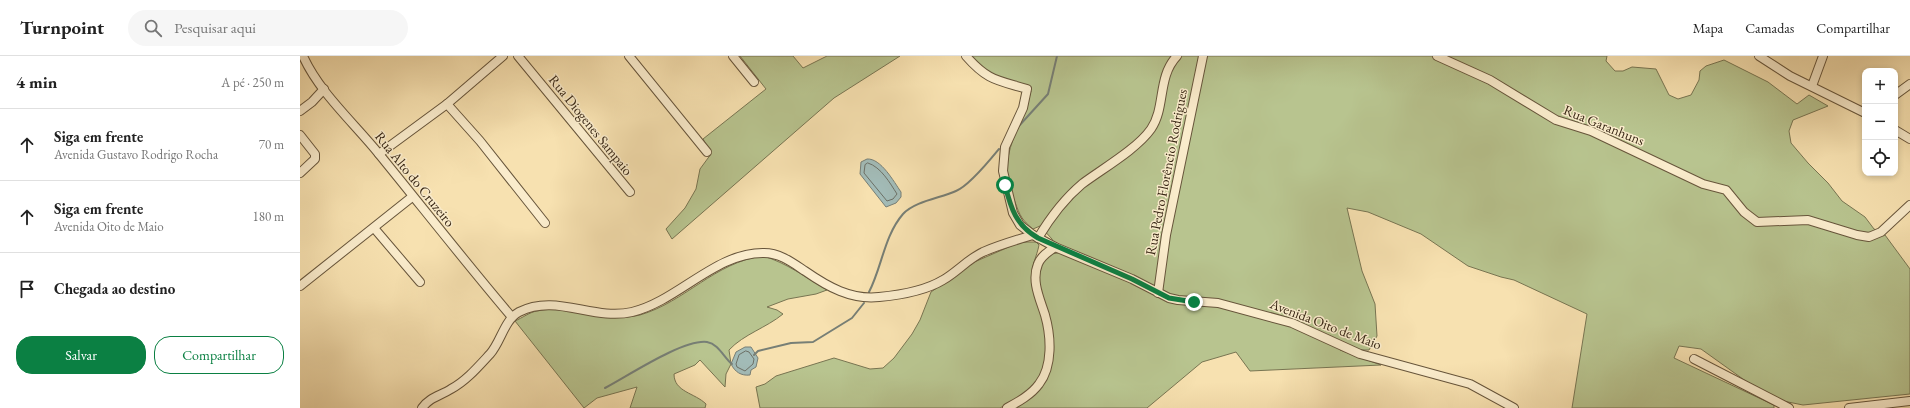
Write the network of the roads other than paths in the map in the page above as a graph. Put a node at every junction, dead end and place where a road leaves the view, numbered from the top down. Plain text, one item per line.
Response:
1 (303, 56) edge
2 (503, 56) edge
3 (518, 56) edge
4 (629, 56) edge
5 (733, 56) edge
6 (966, 56) edge
7 (1177, 56) edge
8 (1203, 56) edge
9 (1437, 56) edge
10 (1759, 56) edge
11 (1823, 56) edge
12 (754, 82) dead end
13 (1910, 84) edge
14 (1812, 86) junction
15 (324, 89) junction
16 (1898, 93) edge
17 (446, 104) junction
18 (300, 111) edge
19 (1862, 111) edge
20 (1898, 132) edge
21 (300, 136) edge
22 (1910, 139) edge
23 (707, 152) dead end
24 (379, 154) junction
25 (300, 173) edge
26 (630, 192) dead end
27 (412, 197) junction
28 (1910, 205) edge
29 (545, 223) dead end
30 (374, 228) junction
31 (1035, 237) junction
32 (1055, 247) junction
33 (420, 282) dead end
34 (300, 286) edge
35 (1158, 293) junction
36 (511, 316) junction
37 (1694, 359) dead end
38 (1910, 401) edge
39 (1777, 406) edge
40 (422, 408) edge
41 (1007, 408) edge
42 (1514, 408) edge
43 (1789, 408) edge
44 (1849, 408) edge

1 - 15 street, Rua Alto do Cruzeiro
2 - 17 street
3 - 26 street, Rua Diogenes Sampaio
4 - 23 street
5 - 12 street
6 - 31 street, Avenida Oito de Maio
7 - 31 street
8 - 35 street, Rua Pedro Florêncio Rodrigues
9 - 28 street, Rua Garanhuns
10 - 14 street
11 - 14 street
13 - 16 street
14 - 19 street
15 - 18 street
15 - 24 street, Rua Alto do Cruzeiro
17 - 24 street
17 - 29 street
20 - 22 street
21 - 25 street
24 - 27 street, Rua Alto do Cruzeiro
27 - 30 street
27 - 36 street, Rua Alto do Cruzeiro
30 - 33 street
30 - 34 street
31 - 32 street, Avenida Oito de Maio
31 - 36 street
32 - 35 street, Avenida Oito de Maio
32 - 41 street
35 - 42 street, Avenida Oito de Maio
36 - 40 street
37 - 39 street
38 - 44 street
39 - 43 street

